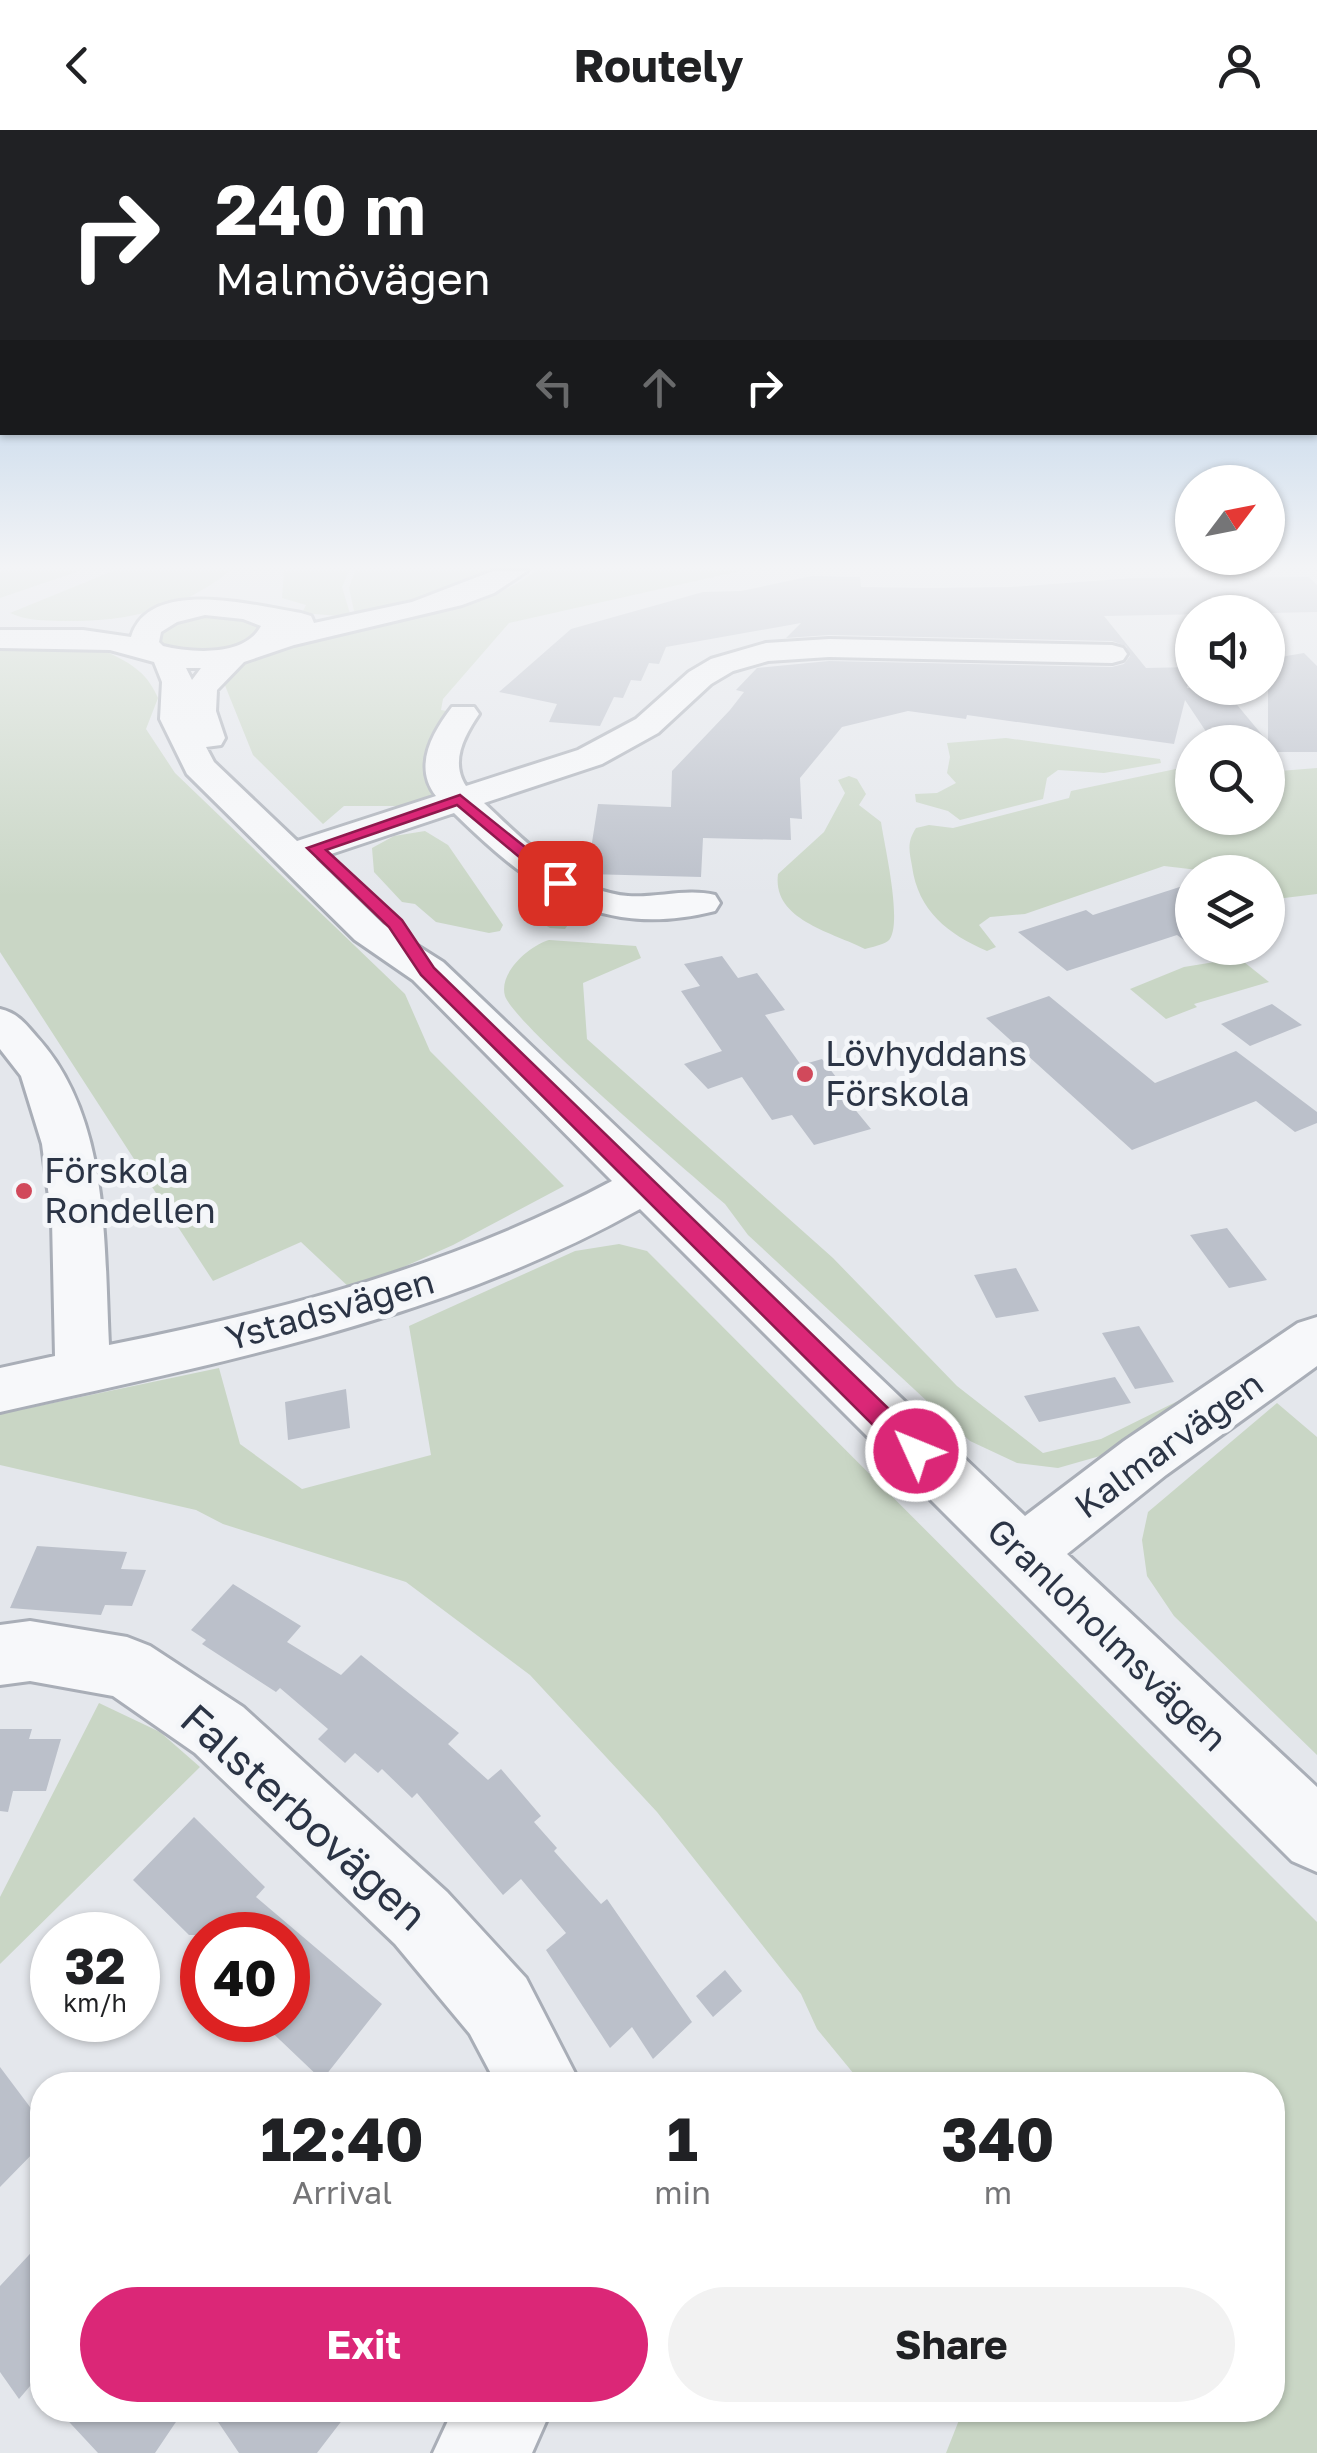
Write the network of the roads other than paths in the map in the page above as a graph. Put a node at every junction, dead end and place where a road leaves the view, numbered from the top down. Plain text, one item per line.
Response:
1 (175, 679) edge
2 (205, 679) edge
3 (698, 679) edge
4 (463, 714) dead end
5 (460, 800) junction
6 (302, 852) junction
7 (701, 903) dead end
8 (0, 1022) edge
9 (645, 1184) junction
10 (1317, 1338) edge
11 (83, 1371) junction
12 (0, 1390) edge
13 (1022, 1554) junction
14 (0, 1655) edge
15 (1317, 1836) edge
16 (533, 2072) edge
17 (499, 2422) edge
18 (480, 2453) edge

1 - 6 street, Granloholmsvägen
2 - 6 street, Granloholmsvägen
3 - 5 street
4 - 5 street
5 - 6 street
5 - 7 street
6 - 9 street, Granloholmsvägen
8 - 11 street
9 - 11 street, Ystadsvägen
9 - 13 street, Granloholmsvägen
10 - 13 street, Kalmarvägen
11 - 12 street, Ystadsvägen
13 - 15 street, Granloholmsvägen
14 - 16 street, Falsterbovägen
17 - 18 street

